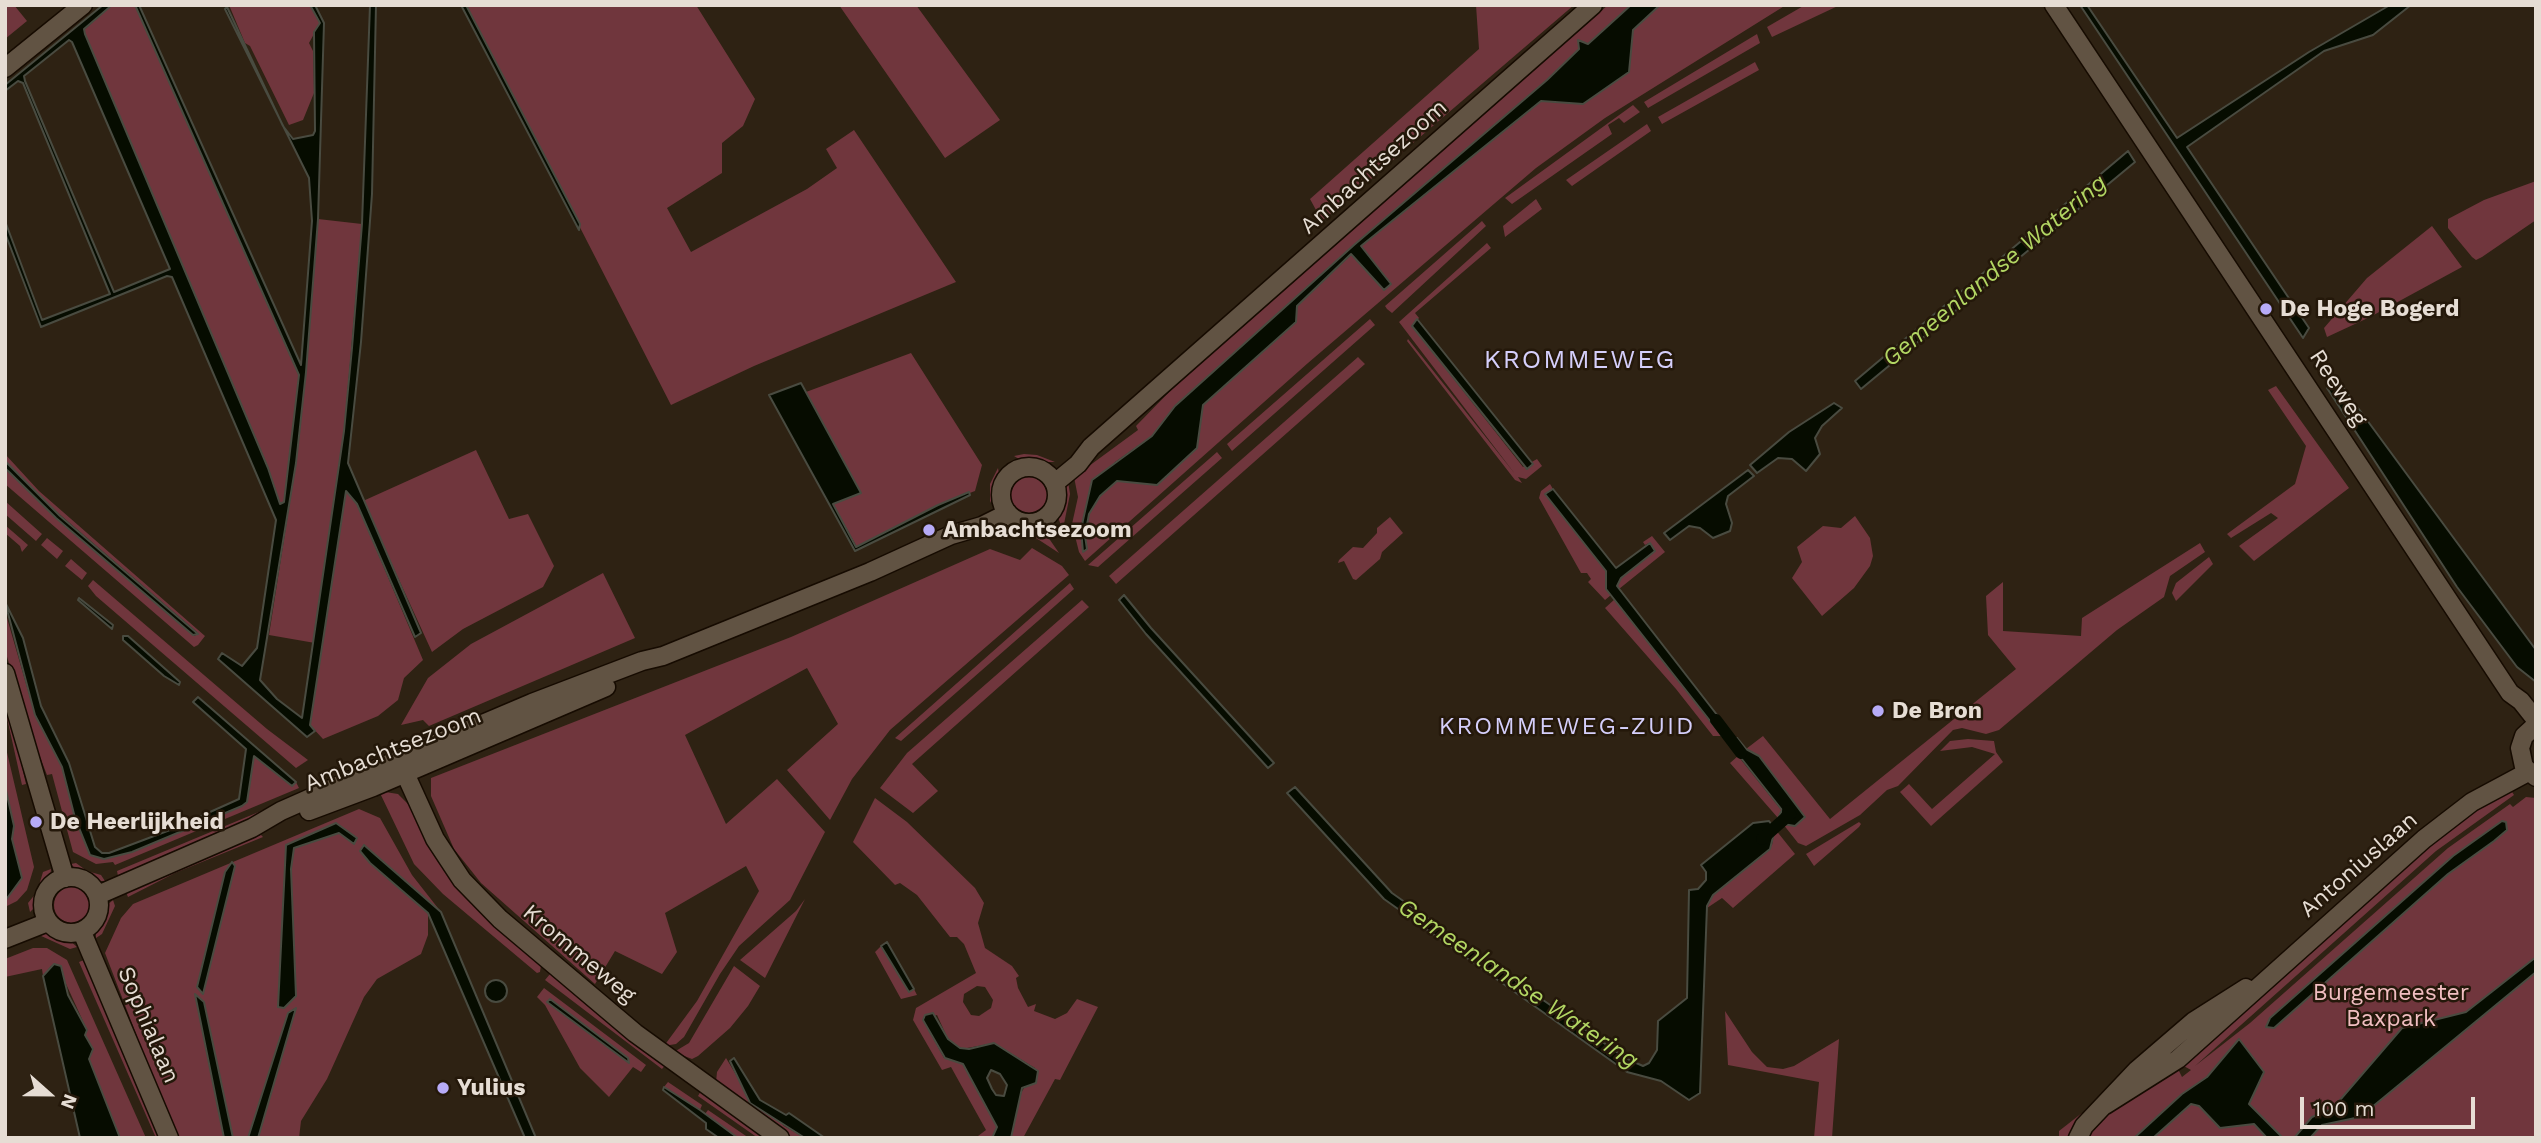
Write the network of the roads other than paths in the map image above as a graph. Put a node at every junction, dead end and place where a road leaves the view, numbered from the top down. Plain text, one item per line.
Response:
1 (83, 5) edge
2 (1594, 5) edge
3 (2054, 5) edge
4 (5, 68) edge
5 (1051, 478) junction
6 (1004, 506) junction
7 (5, 673) edge
8 (2533, 725) edge
9 (402, 766) junction
10 (2528, 770) edge
11 (65, 878) junction
12 (98, 895) junction
13 (46, 916) junction
14 (5, 927) edge
15 (82, 932) junction
16 (5, 939) edge
17 (169, 1138) edge
18 (780, 1138) edge
19 (2078, 1138) edge

1 - 4 street
2 - 5 street, Ambachtsezoom
3 - 8 street, Reeweg
5 - 6 street
5 - 6 street
6 - 9 street, Ambachtsezoom
7 - 11 street
8 - 10 street
9 - 12 street, Ambachtsezoom
9 - 18 street, Krommeweg
10 - 19 street, Antoniuslaan
11 - 12 street
11 - 13 street
12 - 15 street
13 - 14 street
13 - 15 street
13 - 16 street
15 - 17 street, Sophialaan

